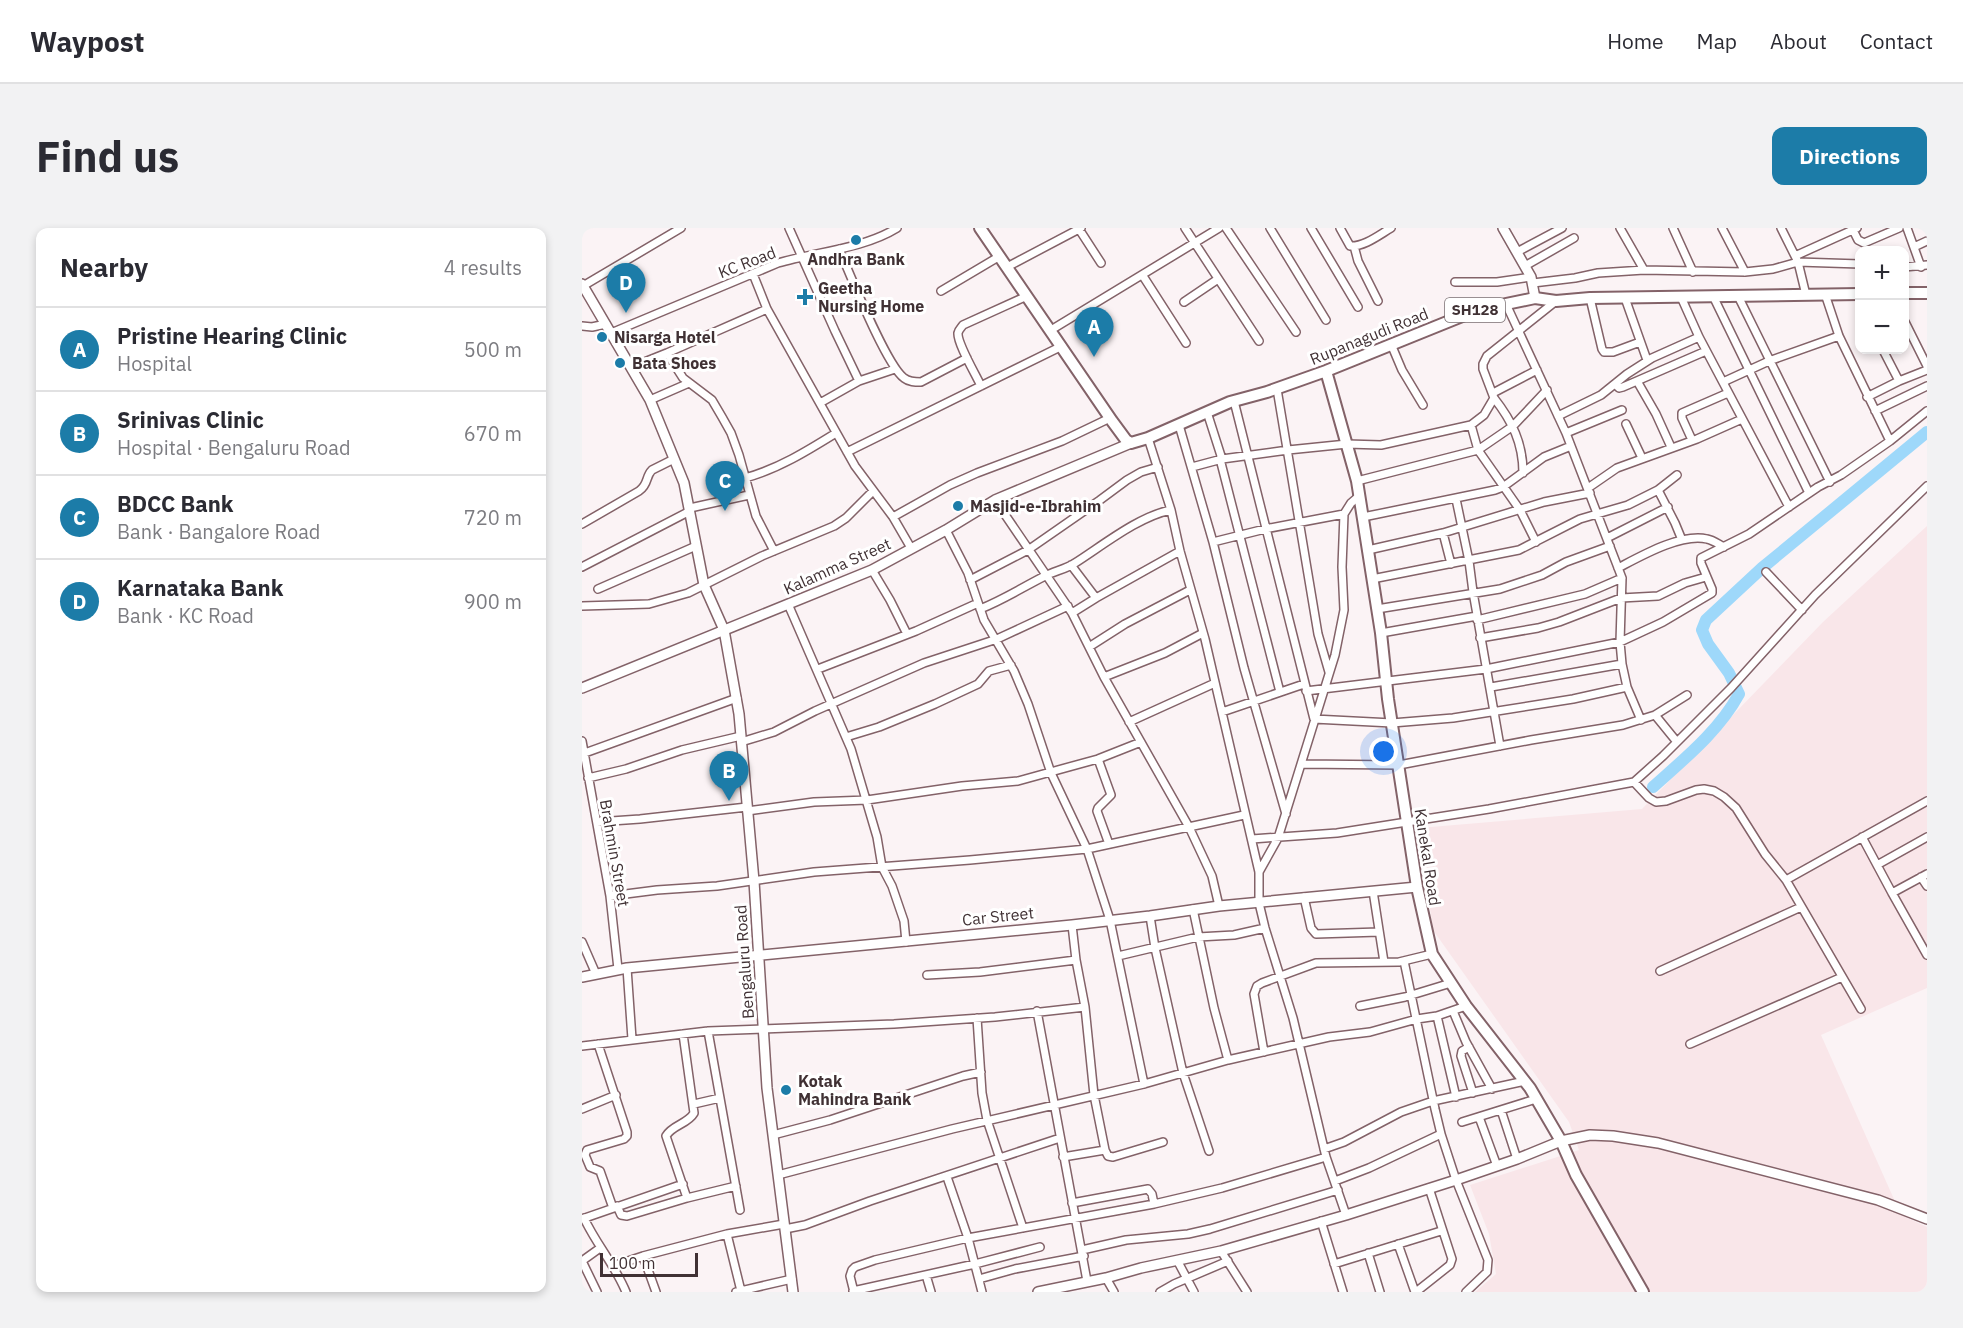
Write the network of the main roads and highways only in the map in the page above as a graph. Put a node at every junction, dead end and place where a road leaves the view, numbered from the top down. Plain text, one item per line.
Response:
1 (980, 228) edge
2 (1909, 293) edge
3 (1927, 293) edge
4 (1855, 294) edge
5 (1326, 371) junction
6 (1643, 1292) edge

1 - 5 main road, Rupanagudi Road / SH128
2 - 3 main road
4 - 5 main road, Rupanagudi Road / SH128
5 - 6 main road, Kanekal Road

